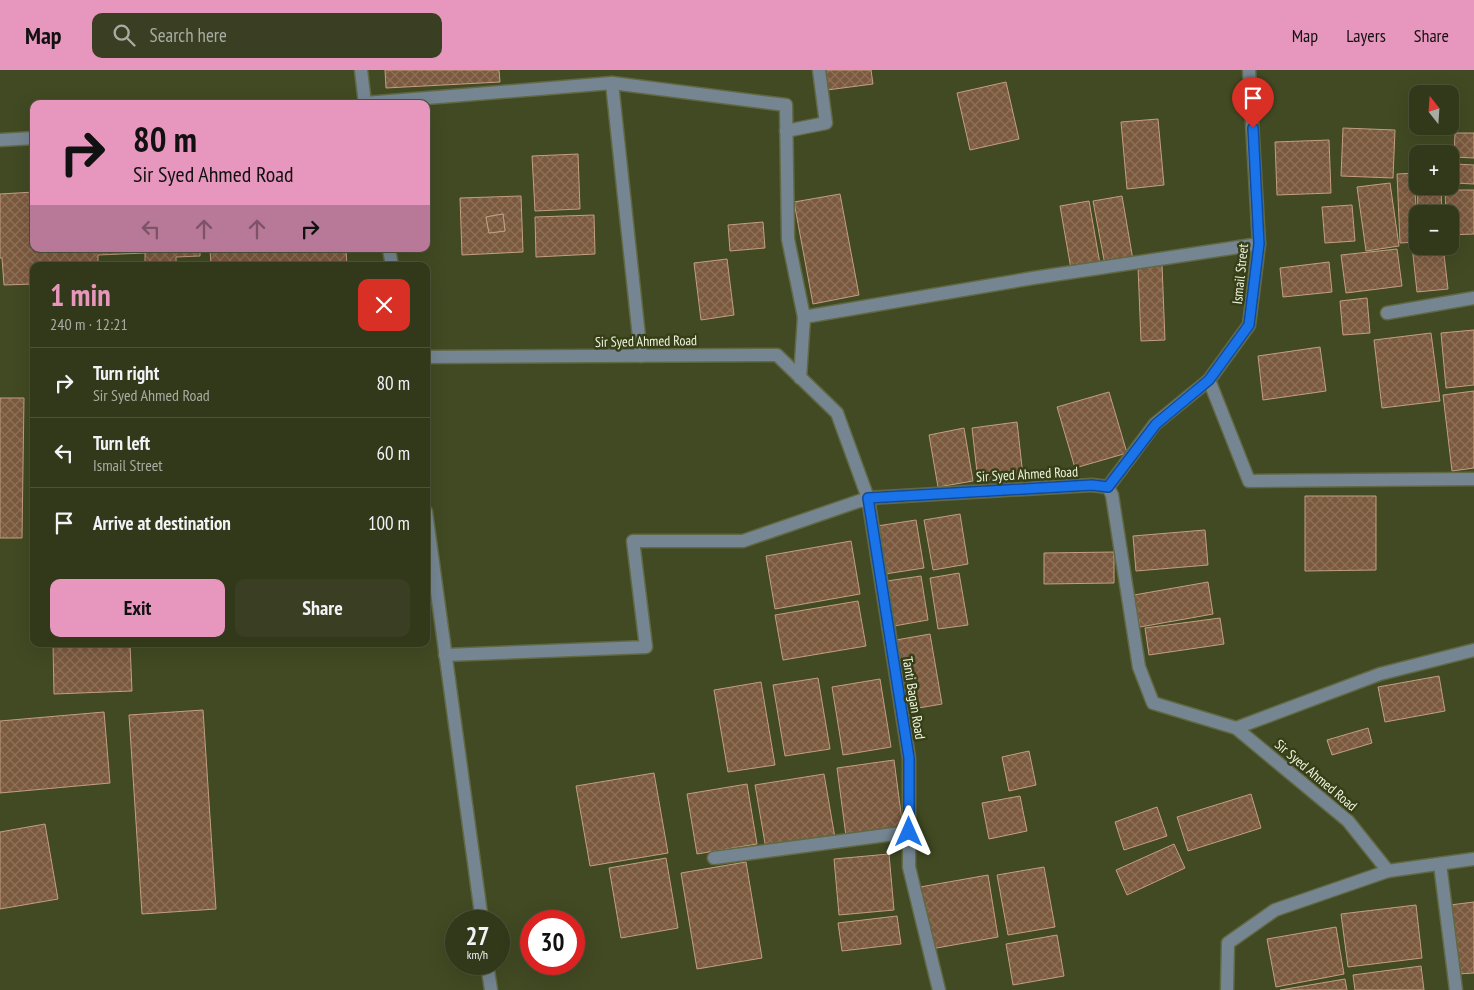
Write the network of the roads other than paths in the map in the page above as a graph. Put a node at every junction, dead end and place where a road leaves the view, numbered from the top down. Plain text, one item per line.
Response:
1 (361, 70) edge
2 (819, 70) edge
3 (1249, 70) edge
4 (612, 83) junction
5 (365, 100) edge
6 (412, 100) edge
7 (786, 131) junction
8 (30, 138) edge
9 (0, 140) edge
10 (1259, 244) junction
11 (1474, 298) edge
12 (1387, 313) dead end
13 (804, 317) junction
14 (641, 356) junction
15 (430, 357) edge
16 (800, 378) junction
17 (1209, 380) junction
18 (1474, 479) edge
19 (1108, 487) junction
20 (868, 498) junction
21 (430, 541) edge
22 (1474, 650) edge
23 (446, 655) junction
24 (1236, 728) junction
25 (909, 832) junction
26 (714, 858) dead end
27 (1474, 859) edge
28 (1440, 864) junction
29 (1388, 871) junction
30 (481, 910) edge
31 (489, 975) edge
32 (491, 990) edge
33 (939, 990) edge
34 (1227, 990) edge
35 (1456, 990) edge

1 - 5 street
2 - 7 street
3 - 10 street, Ismail Street
4 - 6 street
4 - 7 street
4 - 14 street
7 - 13 street
8 - 9 street
10 - 13 street
10 - 17 street, Ismail Street
11 - 12 street
13 - 16 street
14 - 15 street, Sir Syed Ahmed Road
14 - 16 street, Sir Syed Ahmed Road
16 - 20 street, Sir Syed Ahmed Road
17 - 18 street
17 - 19 street, Ismail Street
19 - 20 street, Sir Syed Ahmed Road
19 - 24 street, Sir Syed Ahmed Road
20 - 23 street
20 - 25 street, Tanti Bagan Road
21 - 23 street
22 - 24 street
23 - 30 street
24 - 29 street, Sir Syed Ahmed Road
25 - 26 street
25 - 33 street, Tanti Bagan Road
27 - 28 street
28 - 29 street
28 - 35 street
29 - 34 street
31 - 32 street

